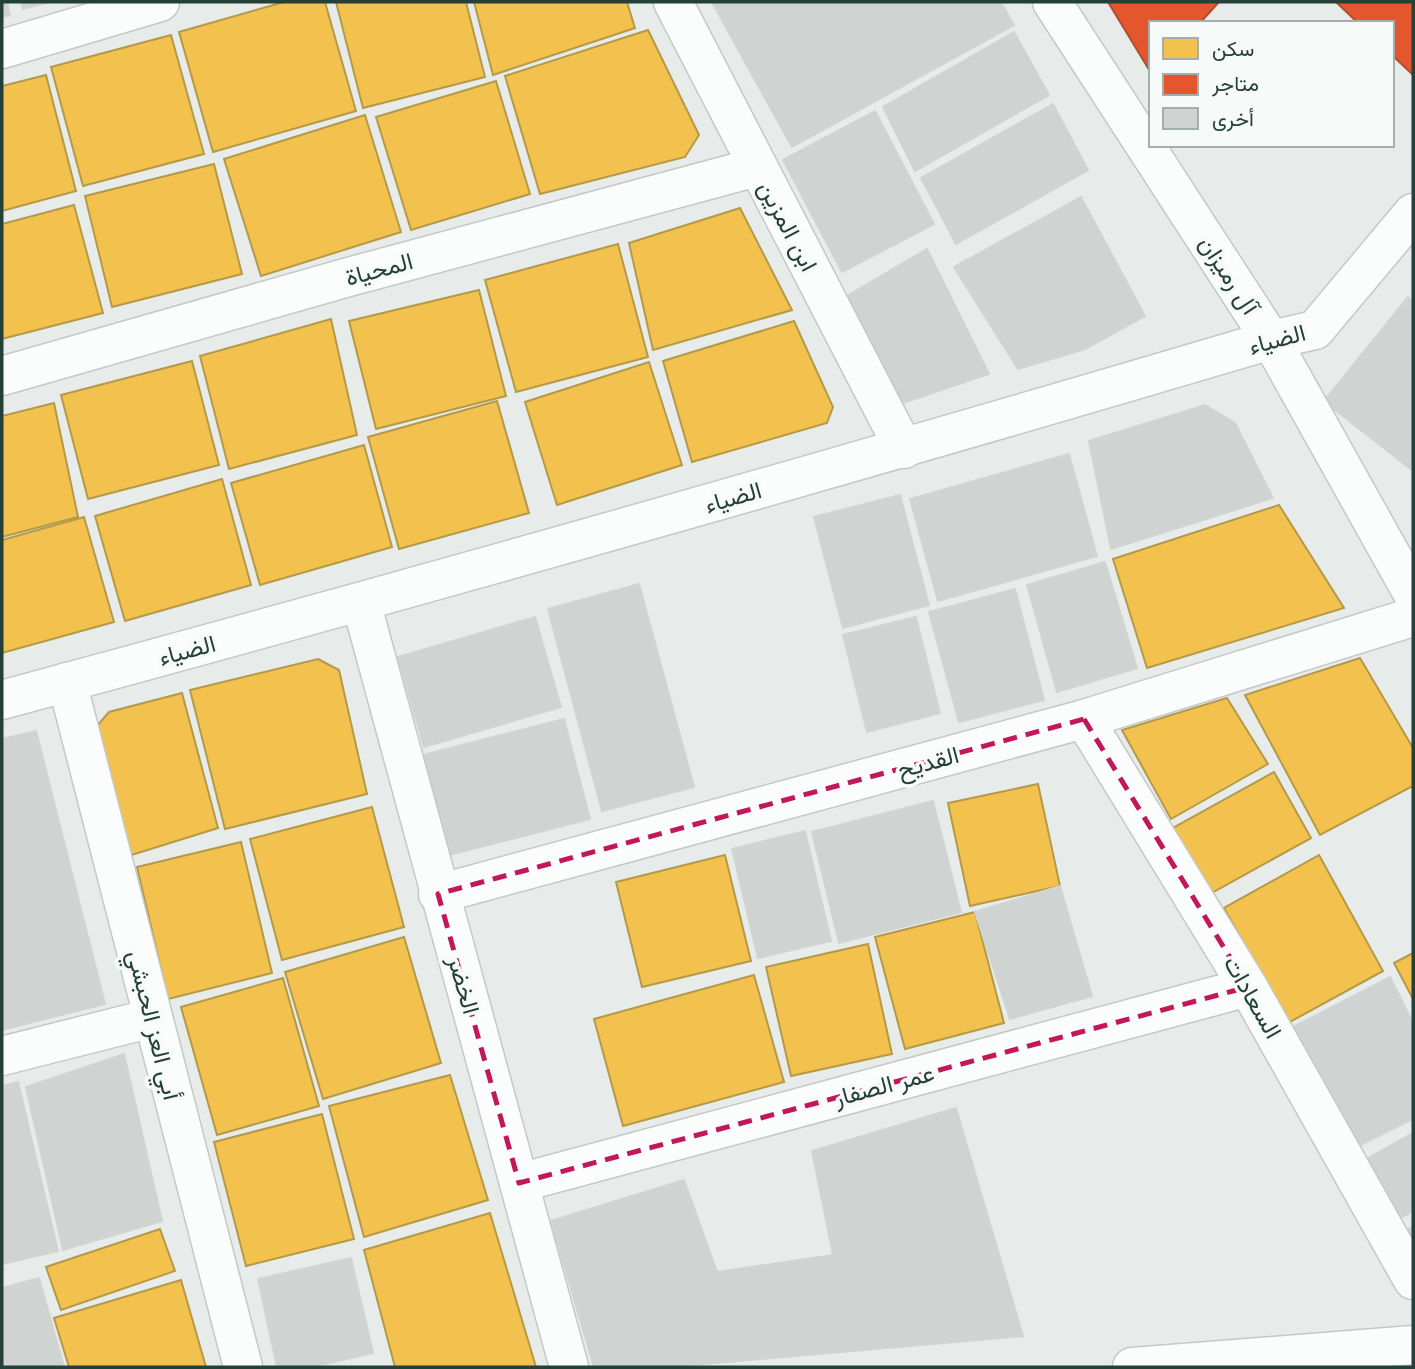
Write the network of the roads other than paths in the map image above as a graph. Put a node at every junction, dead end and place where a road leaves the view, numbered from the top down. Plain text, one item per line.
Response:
1 (160, 2) edge
2 (673, 2) edge
3 (1052, 2) edge
4 (2, 49) edge
5 (757, 167) junction
6 (1413, 213) edge
7 (1271, 340) junction
8 (2, 376) edge
9 (904, 449) junction
10 (1413, 594) edge
11 (361, 602) junction
12 (1413, 617) edge
13 (68, 682) junction
14 (2, 700) edge
15 (1084, 719) junction
16 (438, 894) junction
17 (1248, 987) junction
18 (152, 1018) junction
19 (2, 1056) edge
20 (519, 1183) junction
21 (1413, 1280) edge
22 (1413, 1345) edge
23 (243, 1367) edge
24 (569, 1367) edge
25 (1132, 1367) edge

1 - 4 street
2 - 5 street, ابن المزين
3 - 7 street, آل رميزان
5 - 8 street, المحياة
5 - 9 street, ابن المزين
6 - 7 street, الضياء
7 - 9 street, الضياء
7 - 10 street, آل رميزان
9 - 11 street, الضياء
11 - 13 street, الضياء
11 - 16 street, الخضر
12 - 15 street, القديح
13 - 14 street, الضياء
13 - 18 street, أبي العز الحبشي
15 - 16 street, القديح
15 - 17 street, السعادات
16 - 20 street, الخضر
17 - 20 street, عمر الصفار
17 - 21 street, السعادات
18 - 19 street
18 - 23 street, أبي العز الحبشي
20 - 24 street, الخضر
22 - 25 street

